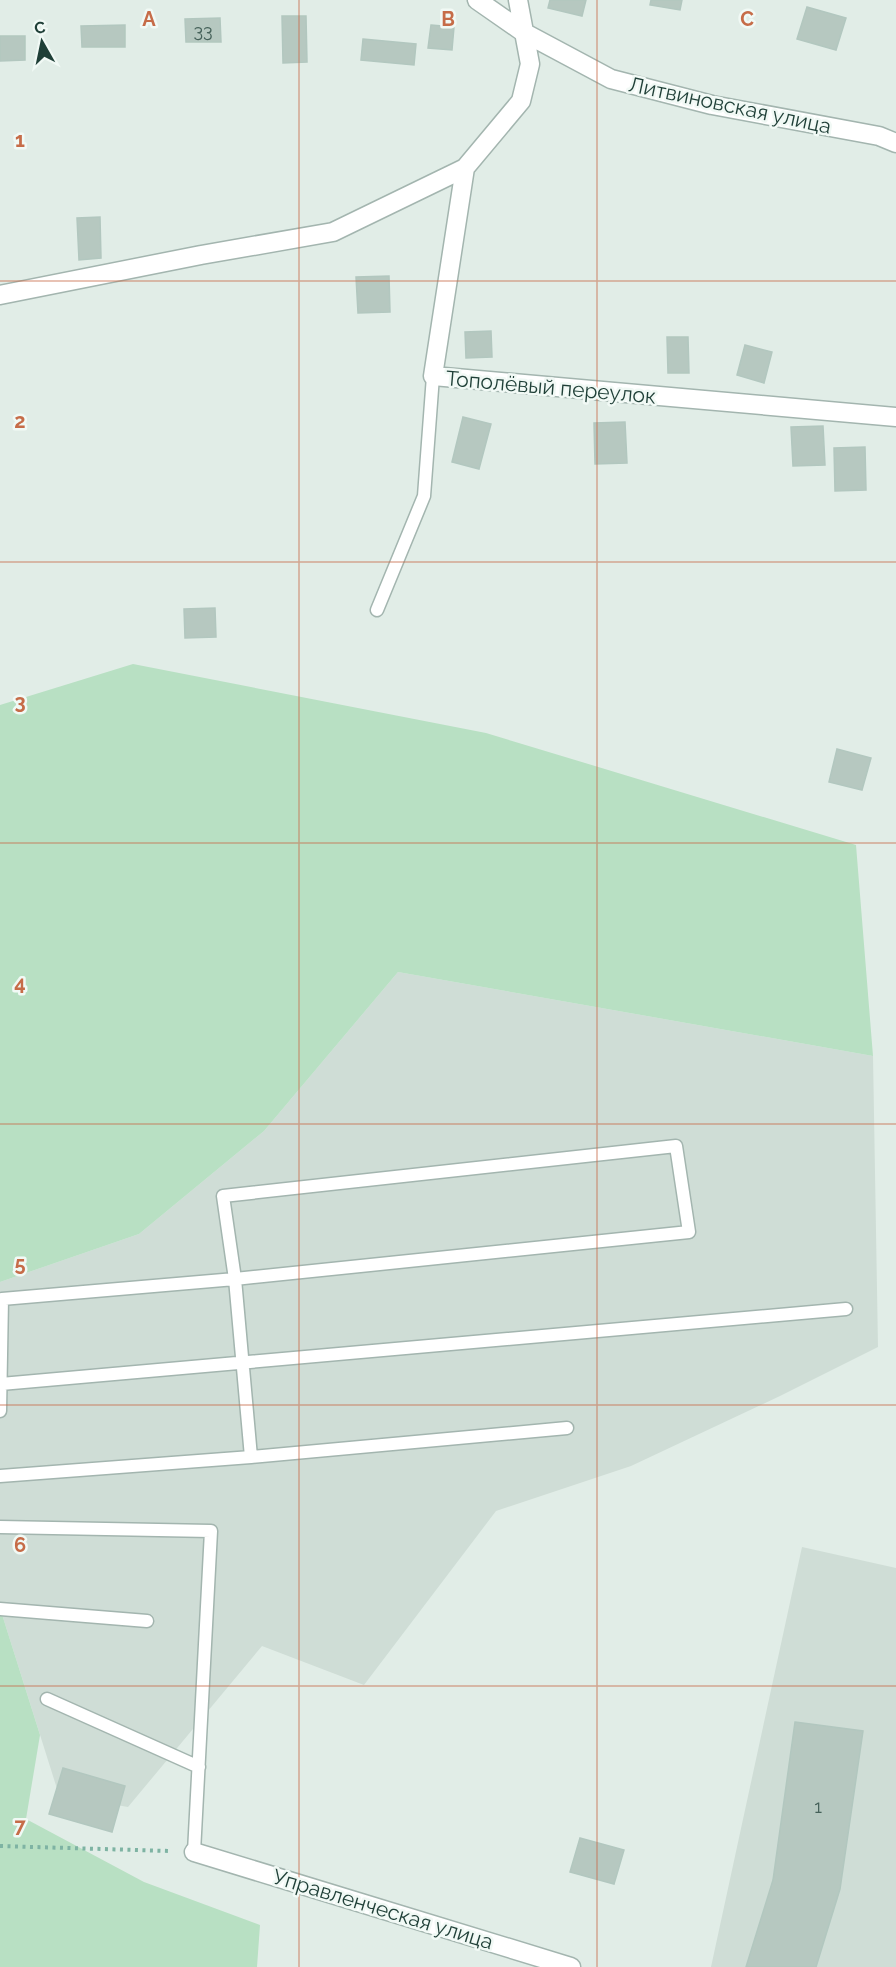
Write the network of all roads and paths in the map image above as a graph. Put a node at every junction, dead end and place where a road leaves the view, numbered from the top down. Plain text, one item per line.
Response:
1 (477, 0) edge
2 (518, 0) edge
3 (523, 32) junction
4 (896, 143) edge
5 (465, 168) junction
6 (0, 295) edge
7 (433, 376) junction
8 (896, 417) edge
9 (377, 610) dead end
10 (235, 1279) junction
11 (846, 1309) dead end
12 (242, 1363) junction
13 (1, 1384) edge
14 (0, 1411) edge
15 (567, 1428) dead end
16 (251, 1457) junction
17 (0, 1476) edge
18 (0, 1527) edge
19 (0, 1609) edge
20 (147, 1621) dead end
21 (47, 1699) dead end
22 (199, 1767) junction
23 (0, 1846) edge
24 (194, 1852) junction
25 (571, 1967) edge

1 - 3 street, Литвиновская улица
2 - 3 street
3 - 4 street, Литвиновская улица
3 - 5 street
5 - 6 street
5 - 7 street, Тополёвый переулок
7 - 8 street, Тополёвый переулок
7 - 9 lane
10 - 10 lane
10 - 12 lane
10 - 13 lane
11 - 12 lane
12 - 13 lane
12 - 16 lane
13 - 14 lane
15 - 16 lane
16 - 17 lane
18 - 22 lane
19 - 20 lane
21 - 22 lane
22 - 24 lane
23 - 24 path
24 - 25 street, Управленческая улица

